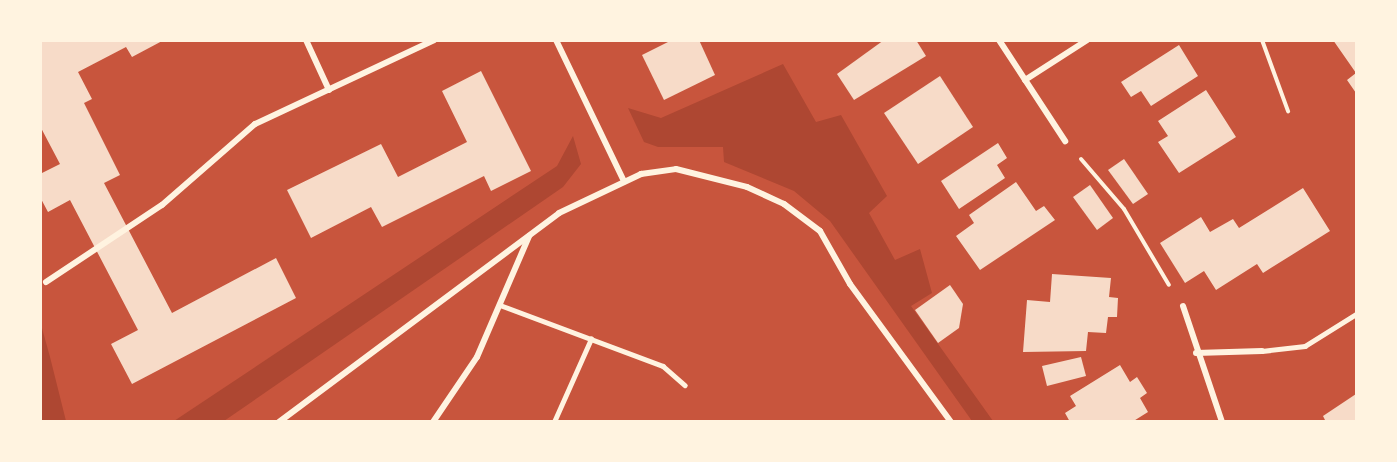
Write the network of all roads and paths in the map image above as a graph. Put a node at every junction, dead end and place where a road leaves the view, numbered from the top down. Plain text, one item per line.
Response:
1 (306, 40) edge
2 (434, 40) edge
3 (556, 40) edge
4 (999, 40) edge
5 (1087, 40) edge
6 (1262, 40) edge
7 (1025, 80) junction
8 (328, 90) junction
9 (1288, 111) dead end
10 (1065, 141) joint
11 (624, 181) junction
12 (530, 235) junction
13 (46, 282) dead end
14 (500, 305) junction
15 (1183, 306) joint
16 (1356, 314) edge
17 (591, 339) junction
18 (1262, 351) joint
19 (1196, 353) junction
20 (685, 385) dead end
21 (437, 420) edge
22 (279, 422) edge
23 (554, 422) edge
24 (951, 422) edge
25 (1222, 422) edge

1 - 8 street
2 - 8 street
3 - 11 street
4 - 7 street
5 - 7 street
6 - 9 path
7 - 10 street
8 - 13 street
10 - 15 path
11 - 12 street
11 - 24 street
12 - 14 street
12 - 22 street
14 - 17 lane
14 - 21 street
15 - 19 street
16 - 18 lane
17 - 20 lane
17 - 23 lane
18 - 19 street
19 - 25 street

